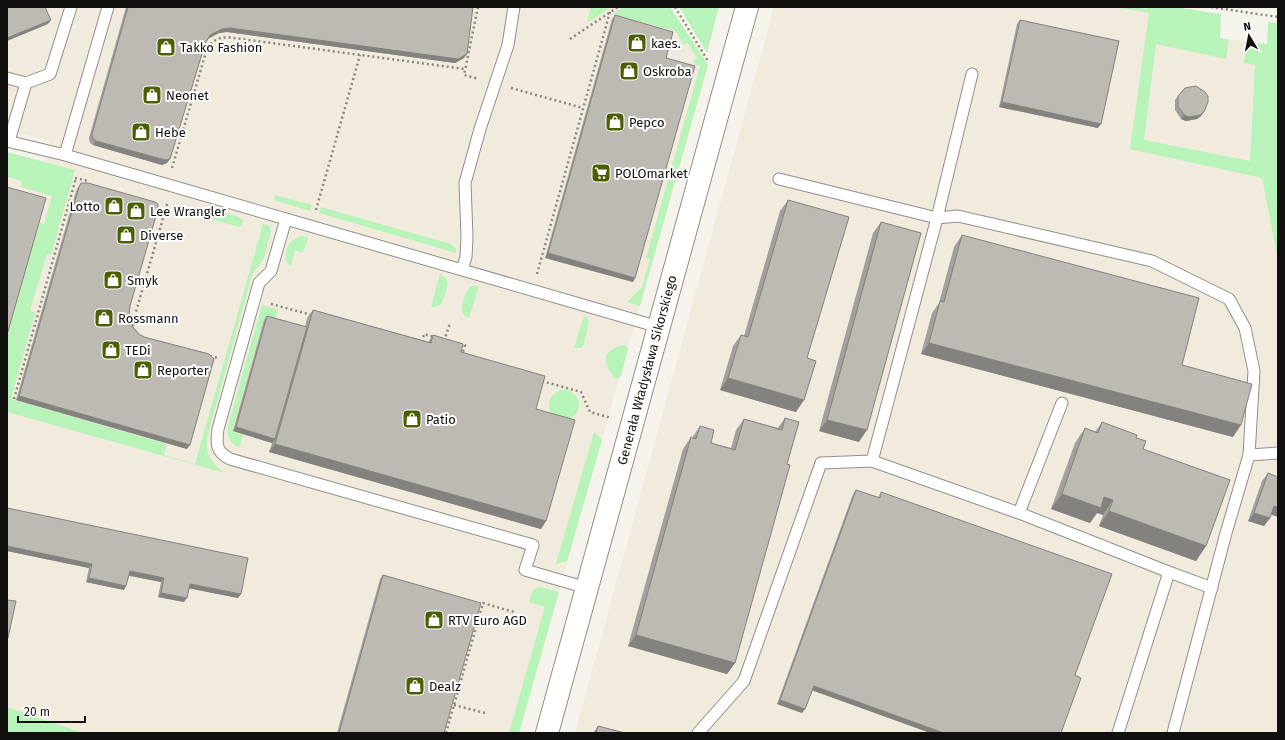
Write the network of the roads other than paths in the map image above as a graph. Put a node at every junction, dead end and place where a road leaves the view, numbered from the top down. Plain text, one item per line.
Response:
1 (71, 7) edge
2 (108, 7) edge
3 (514, 7) edge
4 (747, 7) edge
5 (972, 74) dead end
6 (7, 78) edge
7 (26, 83) junction
8 (8, 141) edge
9 (65, 155) junction
10 (779, 179) dead end
11 (937, 218) junction
12 (286, 219) junction
13 (462, 270) junction
14 (659, 327) junction
15 (1062, 403) dead end
16 (1278, 454) edge
17 (1249, 455) junction
18 (872, 461) junction
19 (1019, 514) junction
20 (1169, 572) junction
21 (587, 588) junction
22 (1212, 588) junction
23 (547, 733) edge
24 (698, 733) edge
25 (1118, 733) edge
26 (1173, 733) edge

1 - 7 lane
2 - 9 lane
3 - 13 lane
4 - 14 street, Generała Władysława Sikorskiego
5 - 11 lane
6 - 7 lane
7 - 8 lane
8 - 9 lane
9 - 12 lane
10 - 11 lane
11 - 17 lane
11 - 18 lane
12 - 13 lane
12 - 21 lane
13 - 14 lane
14 - 21 street, Generała Władysława Sikorskiego
15 - 19 lane
16 - 17 lane
17 - 22 lane
18 - 19 lane
18 - 24 lane
19 - 20 lane
20 - 22 lane
20 - 25 lane
21 - 23 street, Generała Władysława Sikorskiego
22 - 26 lane

